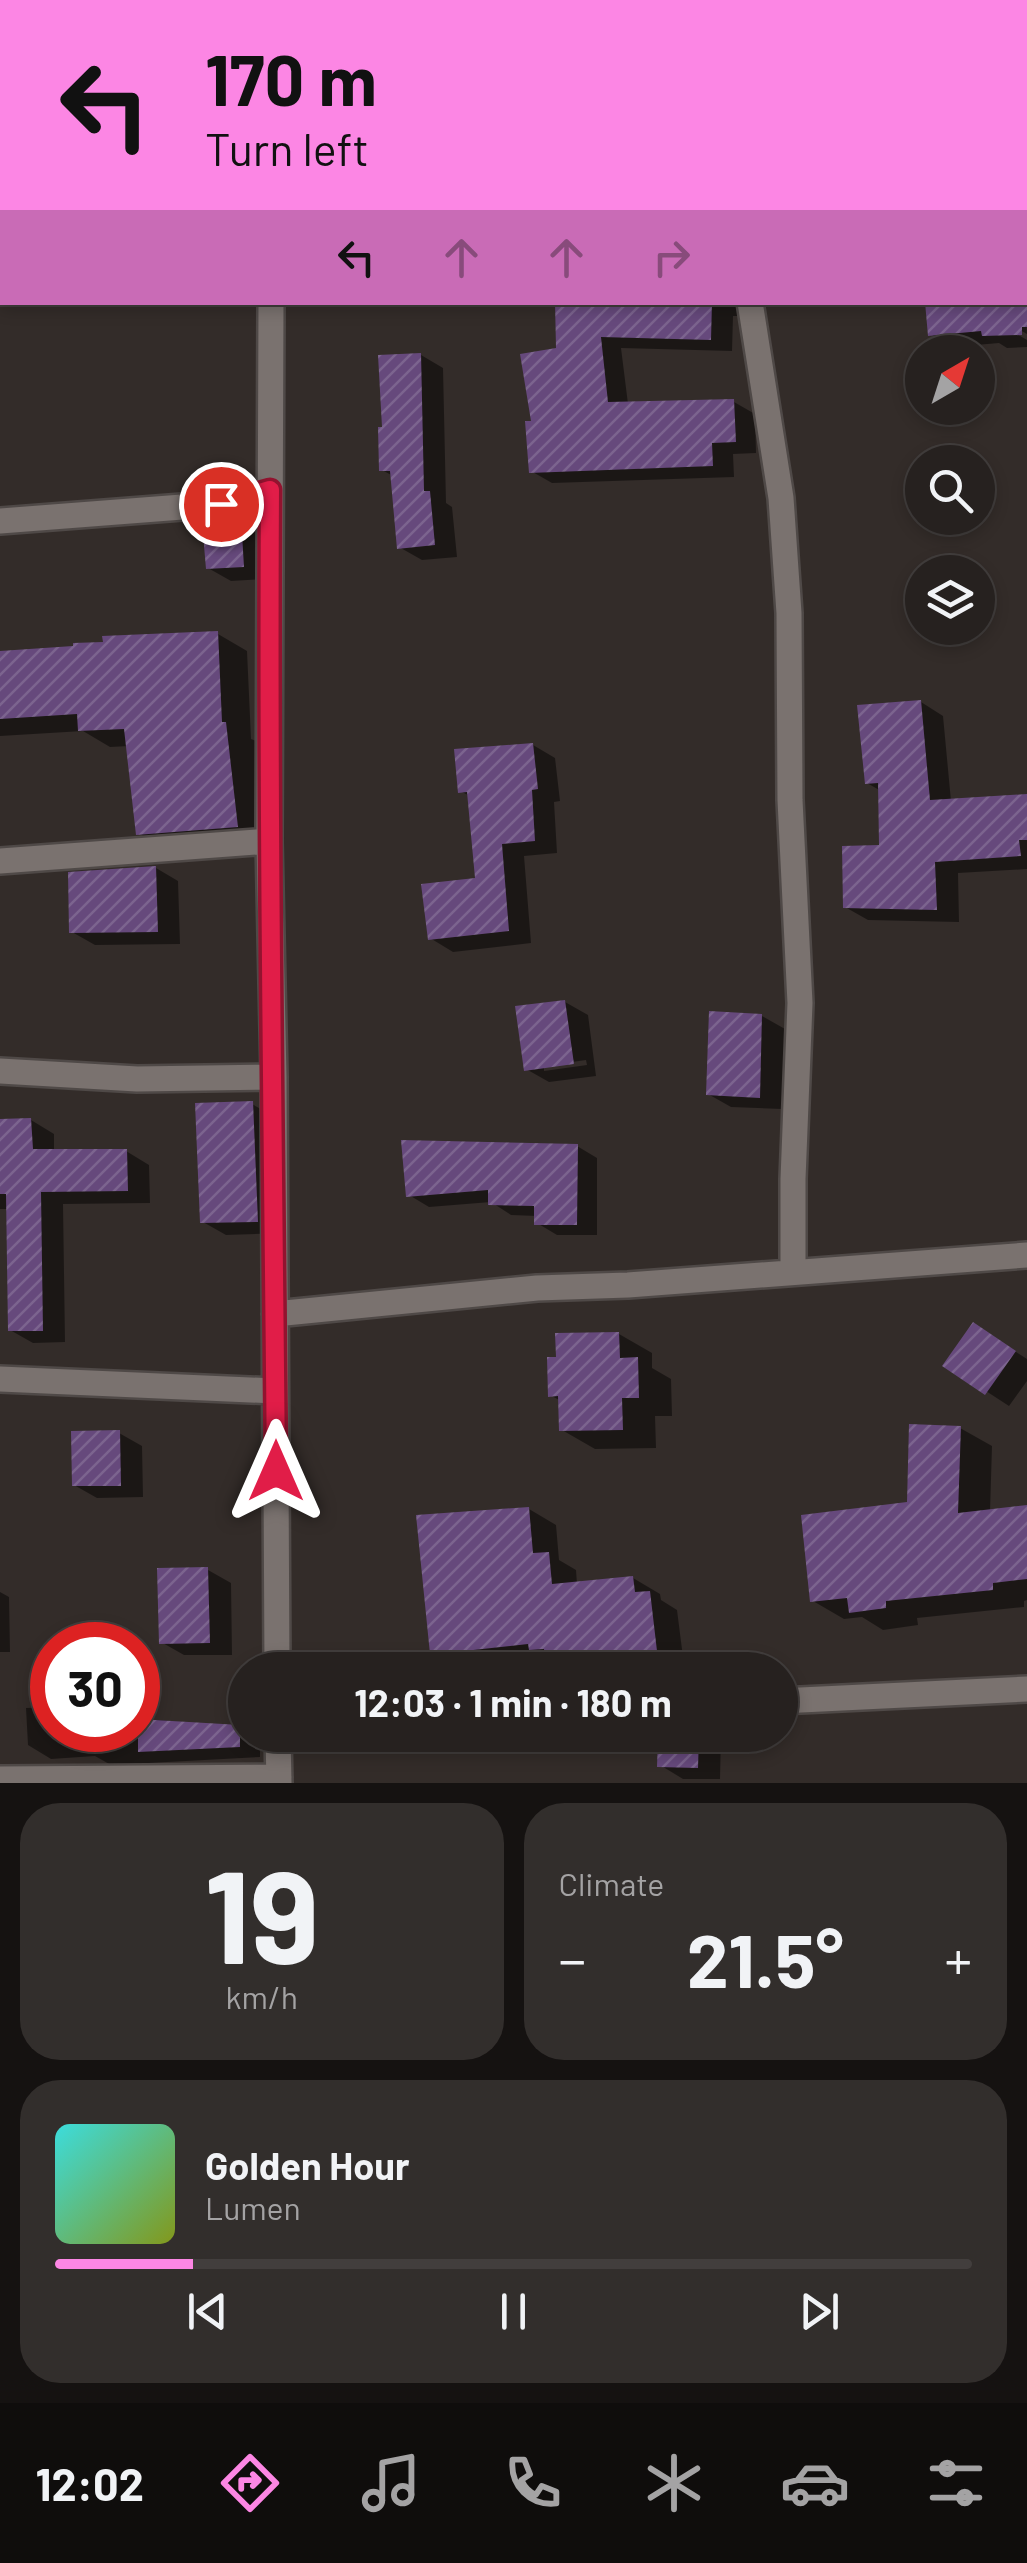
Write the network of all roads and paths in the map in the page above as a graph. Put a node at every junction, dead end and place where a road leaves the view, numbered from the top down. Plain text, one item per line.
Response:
1 (271, 305) edge
2 (750, 305) edge
3 (270, 490) junction
4 (0, 521) edge
5 (269, 840) junction
6 (0, 861) edge
7 (0, 1070) edge
8 (274, 1077) junction
9 (1027, 1255) edge
10 (793, 1271) junction
11 (275, 1314) junction
12 (0, 1379) edge
13 (275, 1391) junction
14 (277, 1652) edge
15 (1027, 1688) edge
16 (798, 1700) edge
17 (278, 1752) edge
18 (0, 1779) edge
19 (278, 1780) edge

1 - 3 street
2 - 10 street
3 - 4 street
3 - 5 street
5 - 6 street
5 - 8 street
7 - 8 street
8 - 11 street
9 - 10 street
10 - 11 street
11 - 13 street
12 - 13 street
13 - 14 street
15 - 16 street
17 - 19 street
18 - 19 street

